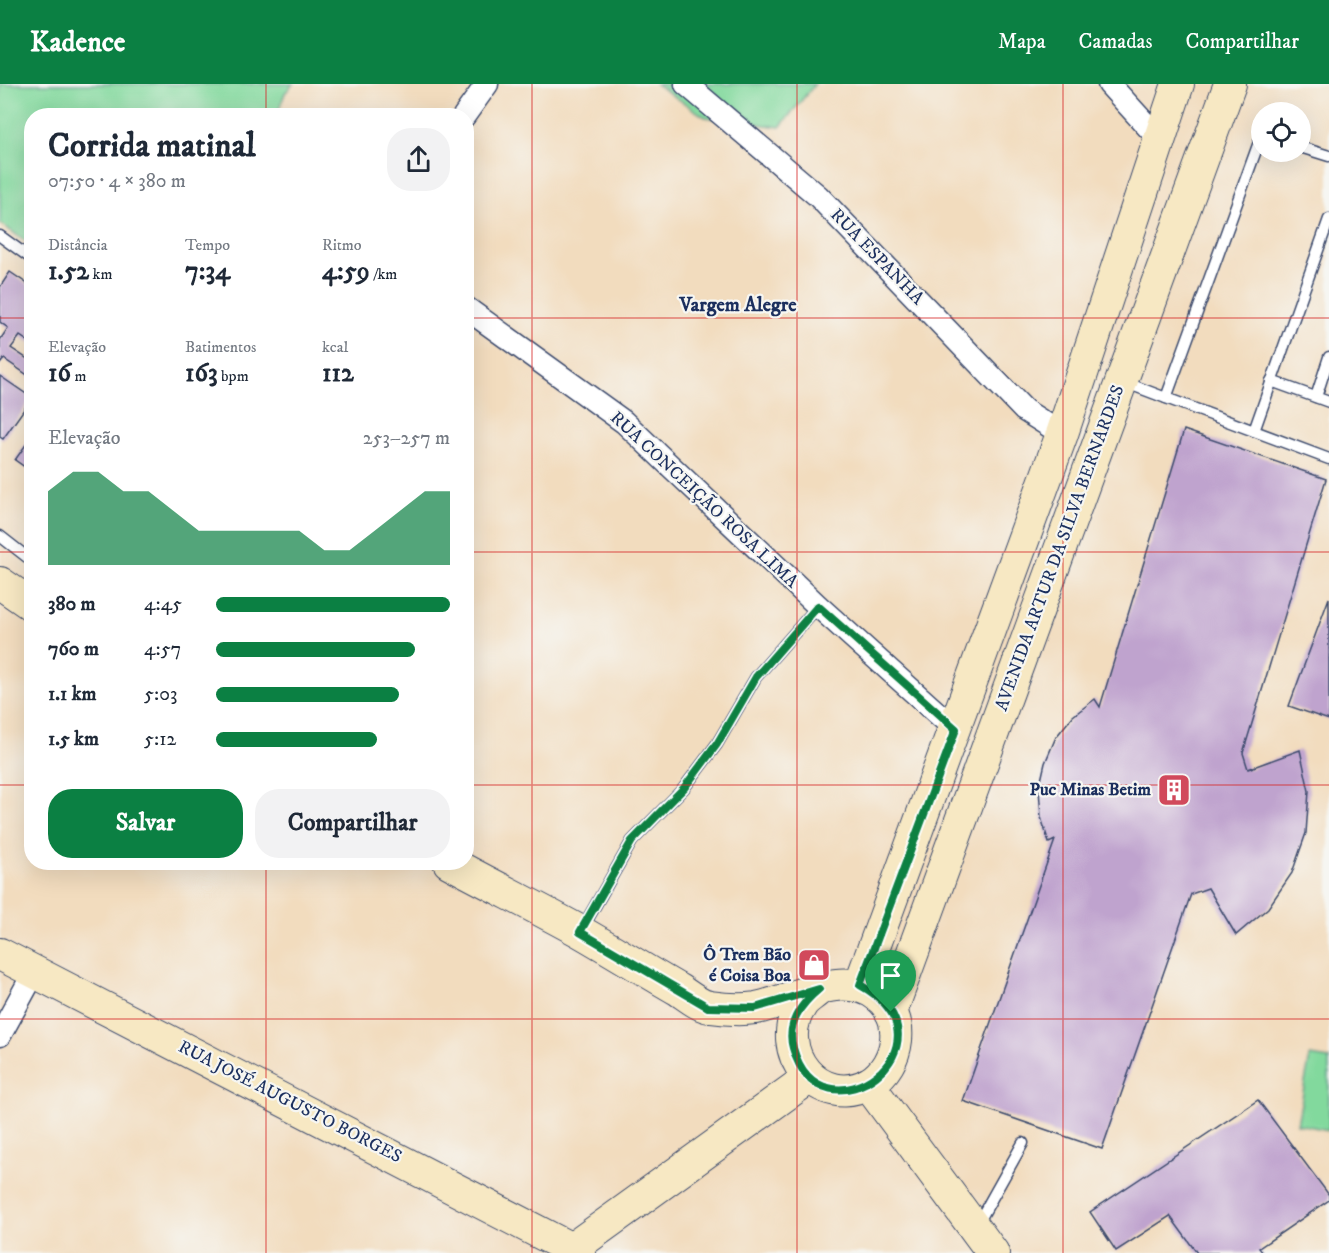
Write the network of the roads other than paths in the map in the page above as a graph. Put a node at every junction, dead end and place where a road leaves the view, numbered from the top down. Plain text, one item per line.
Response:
1 (487, 84) edge
2 (686, 84) edge
3 (1109, 84) edge
4 (1178, 84) edge
5 (1230, 84) edge
6 (470, 108) edge
7 (1160, 140) junction
8 (1311, 150) edge
9 (1329, 156) edge
10 (1252, 162) edge
11 (1329, 219) edge
12 (0, 236) edge
13 (24, 253) edge
14 (474, 314) edge
15 (1329, 357) edge
16 (1121, 381) junction
17 (1271, 381) junction
18 (1317, 397) junction
19 (1166, 398) junction
20 (1329, 402) edge
21 (1254, 431) junction
22 (1062, 434) junction
23 (1329, 459) edge
24 (0, 536) edge
25 (24, 555) edge
26 (0, 583) edge
27 (24, 600) edge
28 (818, 606) junction
29 (956, 729) junction
30 (464, 870) edge
31 (580, 932) junction
32 (0, 954) edge
33 (35, 971) junction
34 (860, 985) junction
35 (819, 989) junction
36 (891, 1012) junction
37 (0, 1035) edge
38 (810, 1077) junction
39 (868, 1084) junction
40 (1023, 1143) dead end
41 (979, 1242) edge
42 (573, 1251) edge

1 - 6 street
2 - 22 street, RUA ESPANHA
3 - 7 street
4 - 7 street, AVENIDA ARTUR DA SILVA BERNARDES
5 - 16 street, AVENIDA ARTUR DA SILVA BERNARDES
7 - 22 street, AVENIDA ARTUR DA SILVA BERNARDES
8 - 9 lane
10 - 19 lane
11 - 17 lane
12 - 13 lane
14 - 28 street, RUA CONCEIÇÃO ROSA LIMA
15 - 18 lane
16 - 19 lane
16 - 36 street, AVENIDA ARTUR DA SILVA BERNARDES
17 - 18 lane
17 - 21 lane
18 - 20 lane
19 - 21 lane
21 - 23 lane
22 - 29 street, AVENIDA ARTUR DA SILVA BERNARDES
24 - 25 lane
26 - 27 street
28 - 29 street, RUA CONCEIÇÃO ROSA LIMA
28 - 31 lane
29 - 34 street, AVENIDA ARTUR DA SILVA BERNARDES
30 - 31 street
31 - 35 street
32 - 33 street, RUA JOSÉ AUGUSTO BORGES
33 - 37 street
33 - 42 street, RUA JOSÉ AUGUSTO BORGES
34 - 35 street
34 - 36 street
35 - 38 street
36 - 39 street
38 - 39 street
38 - 42 street
39 - 41 street
40 - 41 lane

